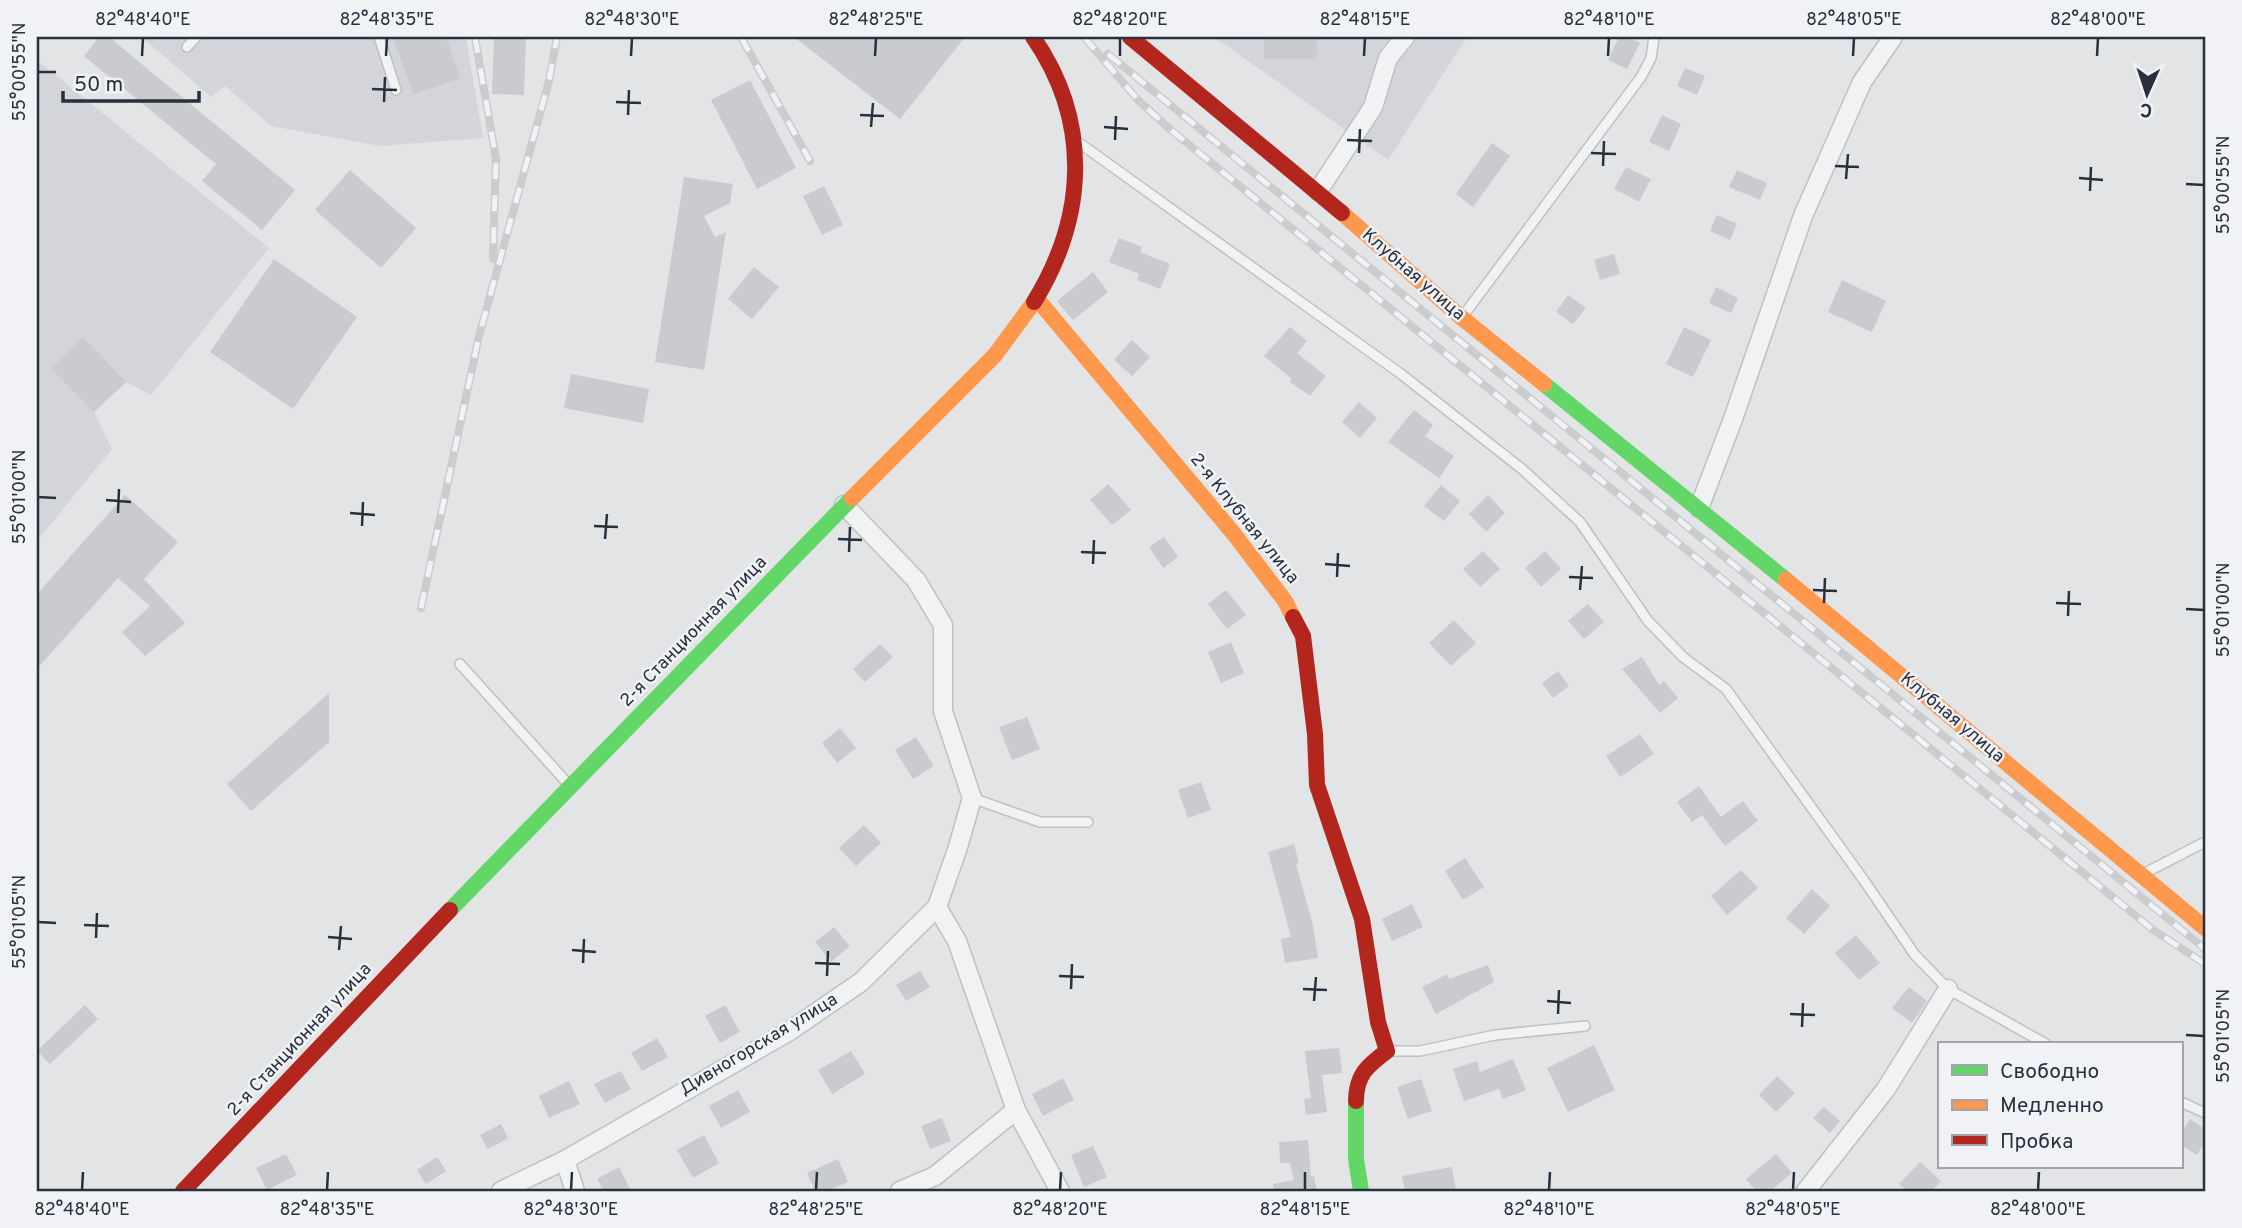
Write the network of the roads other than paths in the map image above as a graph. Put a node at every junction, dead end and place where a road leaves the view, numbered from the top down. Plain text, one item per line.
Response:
1 (196, 37) edge
2 (379, 37) edge
3 (1033, 37) edge
4 (1130, 37) edge
5 (1405, 37) edge
6 (1654, 37) edge
7 (1893, 37) edge
8 (187, 47) dead end
9 (396, 90) dead end
10 (1074, 139) junction
11 (1318, 191) junction
12 (1037, 299) junction
13 (1462, 318) junction
14 (844, 505) junction
15 (1699, 508) junction
16 (460, 664) dead end
17 (570, 786) junction
18 (972, 798) junction
19 (1088, 822) dead end
20 (2205, 842) edge
21 (2141, 875) junction
22 (937, 907) junction
23 (2205, 928) edge
24 (1948, 989) junction
25 (1585, 1026) dead end
26 (2042, 1042) edge
27 (1387, 1051) junction
28 (2182, 1102) edge
29 (1016, 1110) junction
30 (2205, 1113) edge
31 (565, 1160) junction
32 (183, 1191) edge
33 (500, 1191) edge
34 (575, 1191) edge
35 (900, 1191) edge
36 (1060, 1191) edge
37 (1361, 1191) edge
38 (1805, 1191) edge

1 - 8 lane
2 - 9 lane
3 - 10 street, 2-я Станционная улица
4 - 11 street, Клубная улица
5 - 11 street
6 - 13 lane
7 - 15 street
10 - 12 street, 2-я Станционная улица
10 - 24 lane
11 - 13 street, Клубная улица
12 - 14 street, 2-я Станционная улица
12 - 27 street, 2-я Клубная улица
13 - 15 street, Клубная улица
14 - 17 street, 2-я Станционная улица
14 - 18 street
15 - 21 street, Клубная улица
16 - 17 lane
17 - 32 street, 2-я Станционная улица
18 - 19 lane
18 - 22 street, Дивногорская улица
20 - 21 lane
21 - 23 street, Клубная улица
22 - 29 street
22 - 31 street, Дивногорская улица
24 - 26 lane
24 - 38 street
25 - 27 lane
27 - 37 street
28 - 30 lane
29 - 35 street
29 - 36 street
31 - 33 street, Дивногорская улица
31 - 34 street

